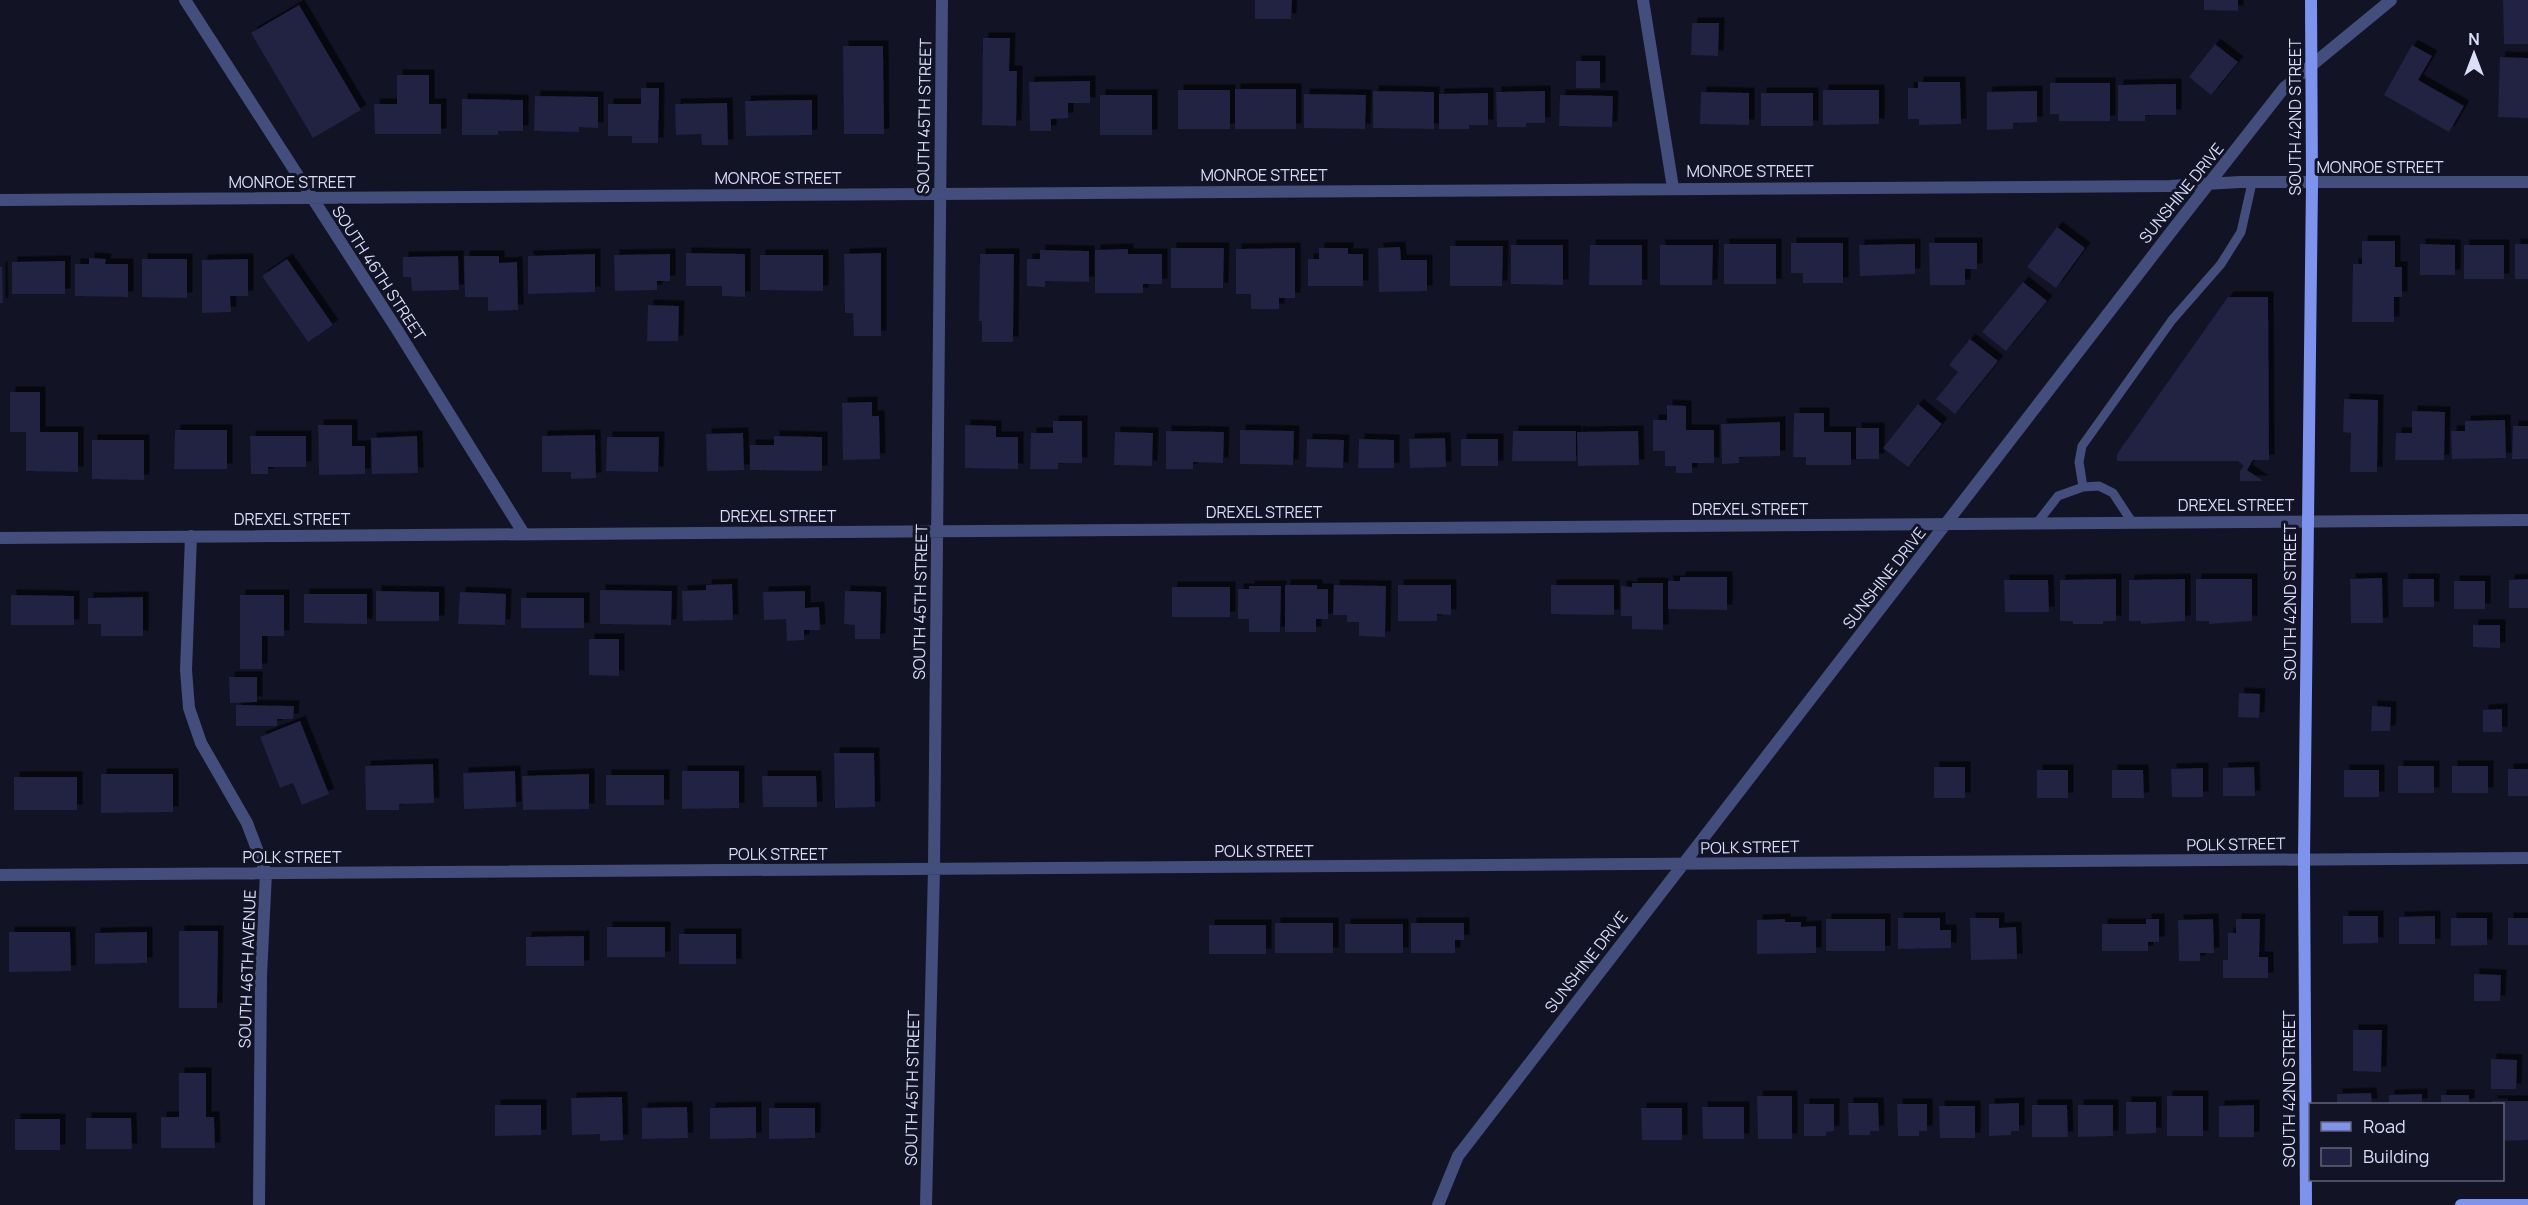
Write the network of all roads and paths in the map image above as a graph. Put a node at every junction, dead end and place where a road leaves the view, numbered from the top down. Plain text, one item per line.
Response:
1 (185, 0) edge
2 (942, 0) edge
3 (1643, 0) edge
4 (2311, 0) edge
5 (2391, 0) edge
6 (2311, 65) junction
7 (2252, 183) junction
8 (2528, 183) edge
9 (2208, 184) junction
10 (2312, 184) junction
11 (1673, 188) junction
12 (940, 194) junction
13 (311, 198) junction
14 (0, 200) edge
15 (2083, 487) junction
16 (2528, 520) edge
17 (2307, 521) junction
18 (2132, 522) junction
19 (2037, 523) junction
20 (1947, 524) junction
21 (938, 531) junction
22 (524, 534) junction
23 (191, 537) junction
24 (0, 538) edge
25 (2528, 858) edge
26 (2304, 859) junction
27 (1683, 865) junction
28 (934, 869) junction
29 (266, 873) junction
30 (0, 876) edge
31 (2528, 1204) edge
32 (259, 1205) edge
33 (926, 1205) edge
34 (1438, 1205) edge
35 (2306, 1205) edge
36 (2461, 1205) edge
37 (2517, 1205) edge

1 - 13 street, SOUTH 46TH STREET
2 - 12 street, SOUTH 45TH STREET
3 - 11 street
4 - 6 street, SOUTH 42ND STREET
5 - 6 street, SUNSHINE DRIVE
6 - 9 street, SUNSHINE DRIVE
6 - 10 street, SOUTH 42ND STREET
7 - 9 street, MONROE STREET
7 - 10 street, MONROE STREET
7 - 15 lane
8 - 10 street, MONROE STREET
9 - 11 street, MONROE STREET
9 - 20 street, SUNSHINE DRIVE
10 - 17 street, SOUTH 42ND STREET
11 - 12 street, MONROE STREET
12 - 13 street, MONROE STREET
12 - 21 street, SOUTH 45TH STREET
13 - 14 street, MONROE STREET
13 - 22 street, SOUTH 46TH STREET
15 - 18 lane
15 - 19 lane
16 - 17 street, DREXEL STREET
17 - 18 street, DREXEL STREET
17 - 26 street, SOUTH 42ND STREET
18 - 19 street, DREXEL STREET
19 - 20 street, DREXEL STREET
20 - 21 street, DREXEL STREET
20 - 27 street, SUNSHINE DRIVE
21 - 22 street, DREXEL STREET
21 - 28 street, SOUTH 45TH STREET
22 - 23 street, DREXEL STREET
23 - 24 street, DREXEL STREET
23 - 29 street, SOUTH 46TH AVENUE
25 - 26 street, POLK STREET
26 - 27 street, POLK STREET
26 - 35 street, SOUTH 42ND STREET
27 - 28 street, POLK STREET
27 - 34 street, SUNSHINE DRIVE
28 - 29 street, POLK STREET
28 - 33 street, SOUTH 45TH STREET
29 - 30 street, POLK STREET
29 - 32 street, SOUTH 46TH AVENUE
31 - 37 street
36 - 37 street

